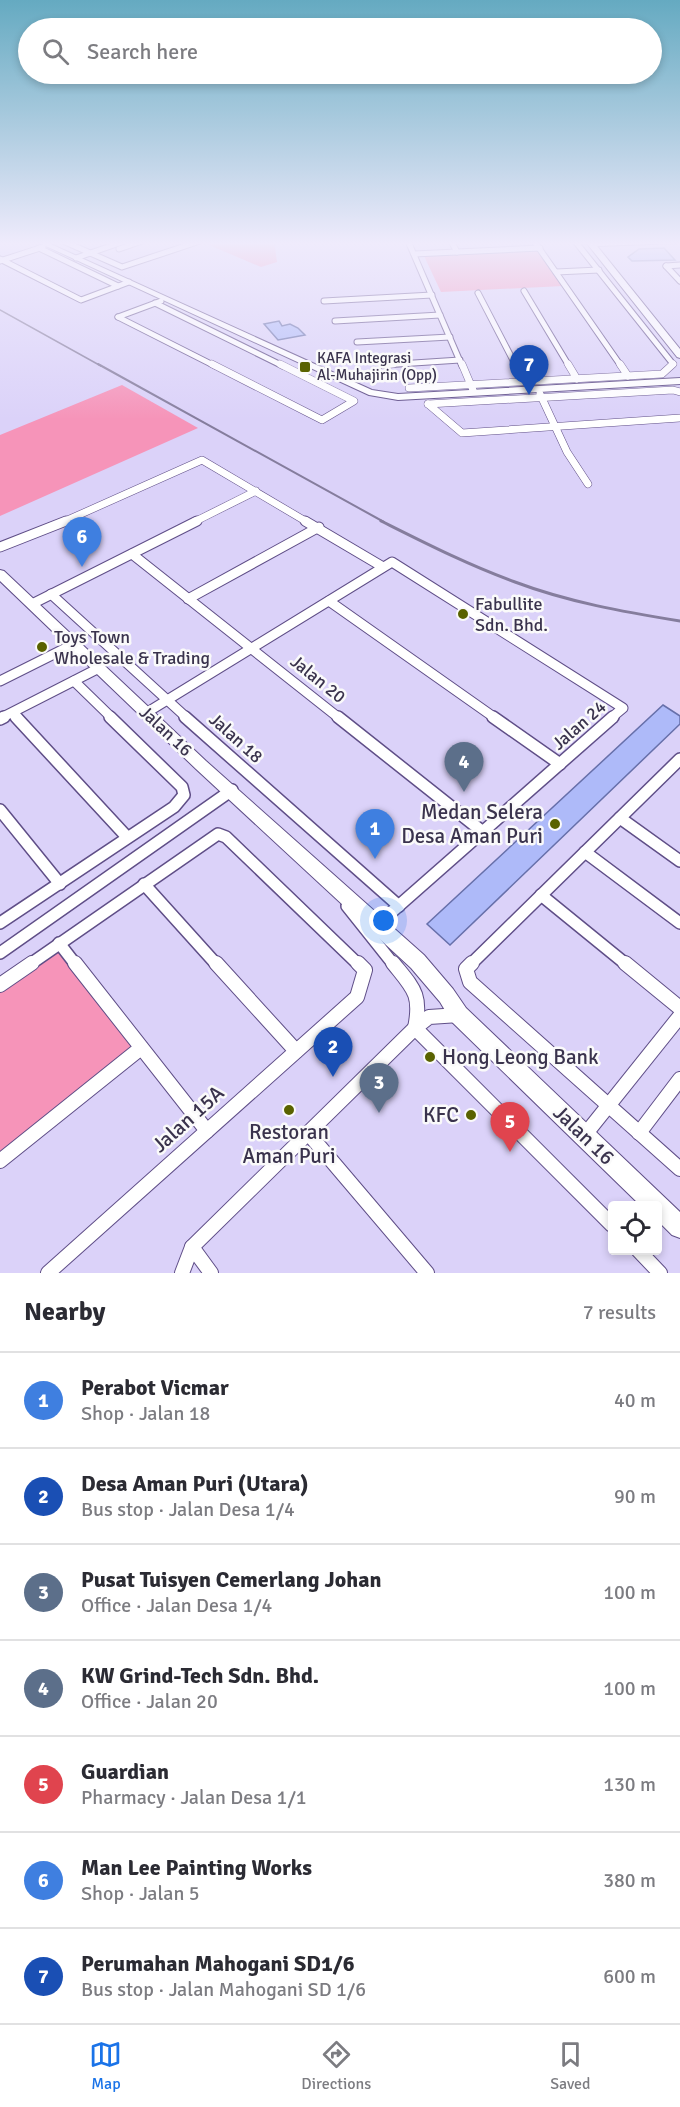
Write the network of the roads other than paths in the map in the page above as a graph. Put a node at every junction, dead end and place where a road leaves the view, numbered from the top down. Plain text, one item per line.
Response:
1 (162, 300) edge
2 (169, 300) edge
3 (335, 300) edge
4 (434, 300) edge
5 (482, 300) edge
6 (530, 300) edge
7 (576, 300) edge
8 (622, 300) edge
9 (639, 300) edge
10 (649, 300) edge
11 (324, 301) dead end
12 (155, 303) junction
13 (440, 315) junction
14 (334, 321) dead end
15 (450, 337) junction
16 (680, 341) edge
17 (357, 342) dead end
18 (680, 355) edge
19 (460, 360) junction
20 (383, 365) dead end
21 (628, 376) junction
22 (577, 379) junction
23 (679, 381) edge
24 (525, 382) junction
25 (409, 388) dead end
26 (472, 389) junction
27 (680, 392) edge
28 (540, 394) junction
29 (680, 418) edge
30 (555, 426) junction
31 (588, 484) dead end
32 (256, 491) junction
33 (319, 527) junction
34 (0, 547) edge
35 (132, 554) junction
36 (387, 565) junction
37 (0, 574) edge
38 (51, 594) junction
39 (188, 599) junction
40 (329, 601) junction
41 (32, 604) junction
42 (74, 644) junction
43 (251, 649) junction
44 (99, 668) junction
45 (0, 681) edge
46 (74, 681) junction
47 (166, 700) junction
48 (13, 712) junction
49 (146, 713) junction
50 (0, 719) edge
51 (680, 759) edge
52 (560, 764) junction
53 (232, 790) junction
54 (0, 810) edge
55 (620, 818) junction
56 (483, 832) junction
57 (127, 837) junction
58 (585, 852) junction
59 (680, 861) edge
60 (60, 884) junction
61 (144, 884) junction
62 (333, 887) junction
63 (541, 895) junction
64 (399, 906) junction
65 (680, 923) edge
66 (0, 924) edge
67 (378, 924) junction
68 (59, 943) junction
69 (0, 953) edge
70 (0, 985) edge
71 (680, 1008) edge
72 (459, 1015) junction
73 (680, 1016) edge
74 (415, 1028) junction
75 (141, 1048) junction
76 (296, 1052) junction
77 (680, 1079) edge
78 (609, 1106) junction
79 (207, 1131) junction
80 (308, 1133) junction
81 (639, 1133) junction
82 (584, 1136) junction
83 (0, 1161) edge
84 (680, 1169) edge
85 (652, 1201) edge
86 (662, 1211) edge
87 (608, 1221) edge
88 (680, 1227) edge
89 (192, 1247) junction
90 (642, 1255) edge
91 (48, 1273) edge
92 (182, 1273) edge
93 (211, 1273) edge
94 (427, 1273) edge
95 (660, 1273) edge

1 - 12 street
2 - 26 street
3 - 11 street
4 - 13 street
5 - 24 street
6 - 22 street
7 - 21 street
8 - 21 street
9 - 18 street
10 - 16 street
12 - 12 street
13 - 14 street
13 - 15 street
15 - 17 street
15 - 19 street
19 - 20 street
19 - 26 street
21 - 22 street
22 - 24 street
23 - 28 street
24 - 26 street
25 - 26 street
26 - 28 street
27 - 28 street
28 - 30 street
28 - 30 street
29 - 30 street
30 - 31 street
32 - 33 street
32 - 34 street
32 - 35 street
33 - 36 street
33 - 39 street
35 - 38 street
35 - 39 street, Jalan 20
36 - 40 street
36 - 52 street, Jalan 24
37 - 41 street, Jalan 16
38 - 41 street
38 - 47 street, Jalan 18
39 - 43 street, Jalan 20
40 - 43 street
40 - 52 street
41 - 42 street, Jalan 16
42 - 44 street, Jalan 16
42 - 45 street
43 - 47 street
43 - 56 street, Jalan 20
44 - 46 street
44 - 49 street, Jalan 16
46 - 48 street
46 - 57 street
47 - 49 street
47 - 64 street, Jalan 18
48 - 50 street
48 - 57 street
49 - 53 street, Jalan 16
51 - 55 street
52 - 56 street, Jalan 24
53 - 62 street, Jalan 16
53 - 69 street
54 - 60 street
55 - 58 street
55 - 59 street
56 - 64 street, Jalan 24
57 - 60 street
58 - 63 street
58 - 65 street
60 - 66 street
61 - 68 street
61 - 76 street
61 - 76 street, Jalan 15A
62 - 67 street, Jalan 16
62 - 74 street, Jalan 16
63 - 71 street
63 - 78 street
64 - 67 street, Jalan 24
67 - 72 street, Jalan 16
68 - 70 street
68 - 75 street
72 - 74 street
72 - 82 street, Jalan 16
73 - 78 street
74 - 80 street
74 - 87 street
75 - 79 street
75 - 83 street
76 - 79 street, Jalan 15A
77 - 81 street
78 - 81 street
78 - 82 street
79 - 91 street, Jalan 15A
80 - 89 street
80 - 94 street
81 - 84 street
82 - 85 street, Jalan 16
86 - 88 street, Jalan 16
89 - 92 street
89 - 93 street
90 - 95 street

